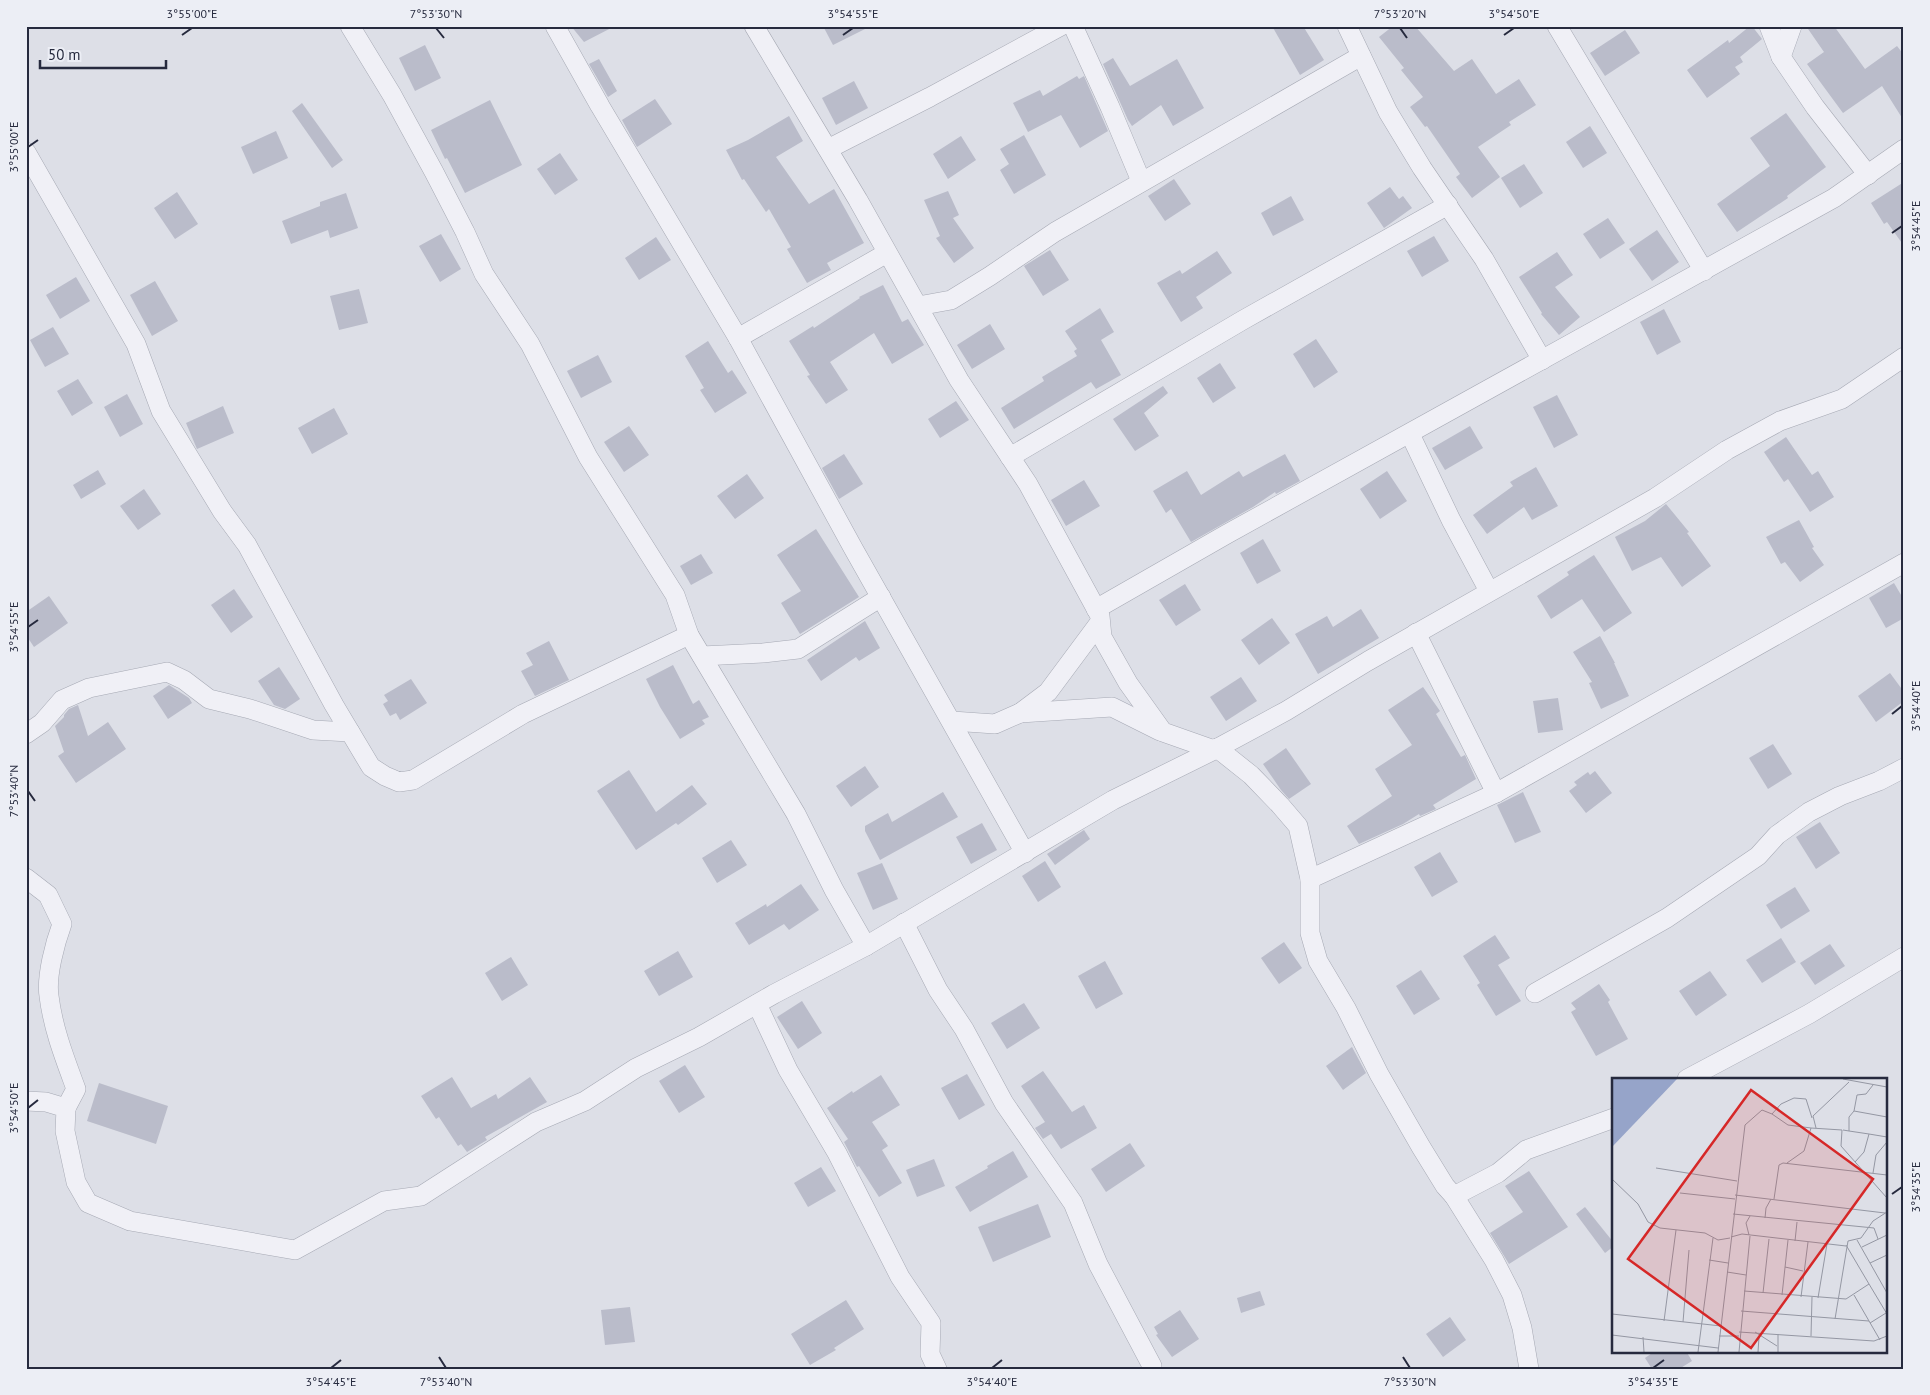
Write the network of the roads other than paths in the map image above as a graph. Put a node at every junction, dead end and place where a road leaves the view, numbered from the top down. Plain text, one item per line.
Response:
1 (350, 26) edge
2 (555, 26) edge
3 (754, 26) edge
4 (1061, 26) edge
5 (1072, 26) edge
6 (1347, 26) edge
7 (1557, 26) edge
8 (1769, 26) edge
9 (1792, 26) edge
10 (1362, 56) junction
11 (1781, 57) junction
12 (828, 149) junction
13 (26, 152) edge
14 (1902, 154) edge
15 (1868, 175) junction
16 (1141, 181) junction
17 (1448, 205) junction
18 (888, 253) junction
19 (1704, 271) junction
20 (918, 306) junction
21 (738, 338) junction
22 (1904, 357) edge
23 (1542, 360) junction
24 (1410, 434) junction
25 (1010, 457) junction
26 (1904, 563) edge
27 (1489, 591) junction
28 (881, 597) junction
29 (1098, 615) junction
30 (1416, 633) junction
31 (688, 635) junction
32 (702, 656) junction
33 (1020, 714) junction
34 (952, 721) junction
35 (350, 732) junction
36 (1163, 732) junction
37 (26, 734) edge
38 (1216, 749) junction
39 (1904, 768) edge
40 (1496, 793) junction
41 (1025, 853) junction
42 (26, 878) edge
43 (1310, 879) junction
44 (904, 923) junction
45 (866, 946) junction
46 (1904, 957) edge
47 (1535, 994) dead end
48 (756, 1004) junction
49 (1689, 1078) edge
50 (26, 1101) edge
51 (66, 1108) junction
52 (1612, 1119) edge
53 (1454, 1196) junction
54 (1152, 1366) dead end
55 (936, 1369) edge
56 (1529, 1369) edge

1 - 31 street
2 - 21 street
3 - 12 street
4 - 12 street
5 - 16 street
6 - 10 street
7 - 19 street
8 - 11 street
9 - 11 street
10 - 16 street
10 - 17 street
11 - 15 street
12 - 18 street
13 - 35 street
14 - 15 street
15 - 19 street
16 - 20 street
17 - 23 street
17 - 25 street
18 - 20 street
18 - 21 street
19 - 23 street
20 - 25 street
21 - 28 street
22 - 27 street
23 - 24 street
24 - 27 street
24 - 29 street
25 - 29 street
26 - 40 street
27 - 30 street
28 - 32 street
28 - 34 street
29 - 33 street
29 - 36 street
30 - 38 street
30 - 40 street
31 - 32 street
31 - 35 street
32 - 45 street
33 - 34 street
33 - 36 street
34 - 41 street
35 - 37 street
36 - 38 street
38 - 41 street
38 - 43 street
39 - 47 street
40 - 43 street
41 - 44 street
42 - 51 street
43 - 53 street
44 - 45 street
44 - 54 street
45 - 48 street
46 - 49 street
48 - 51 street
48 - 55 street
50 - 51 street
52 - 53 street
53 - 56 street

